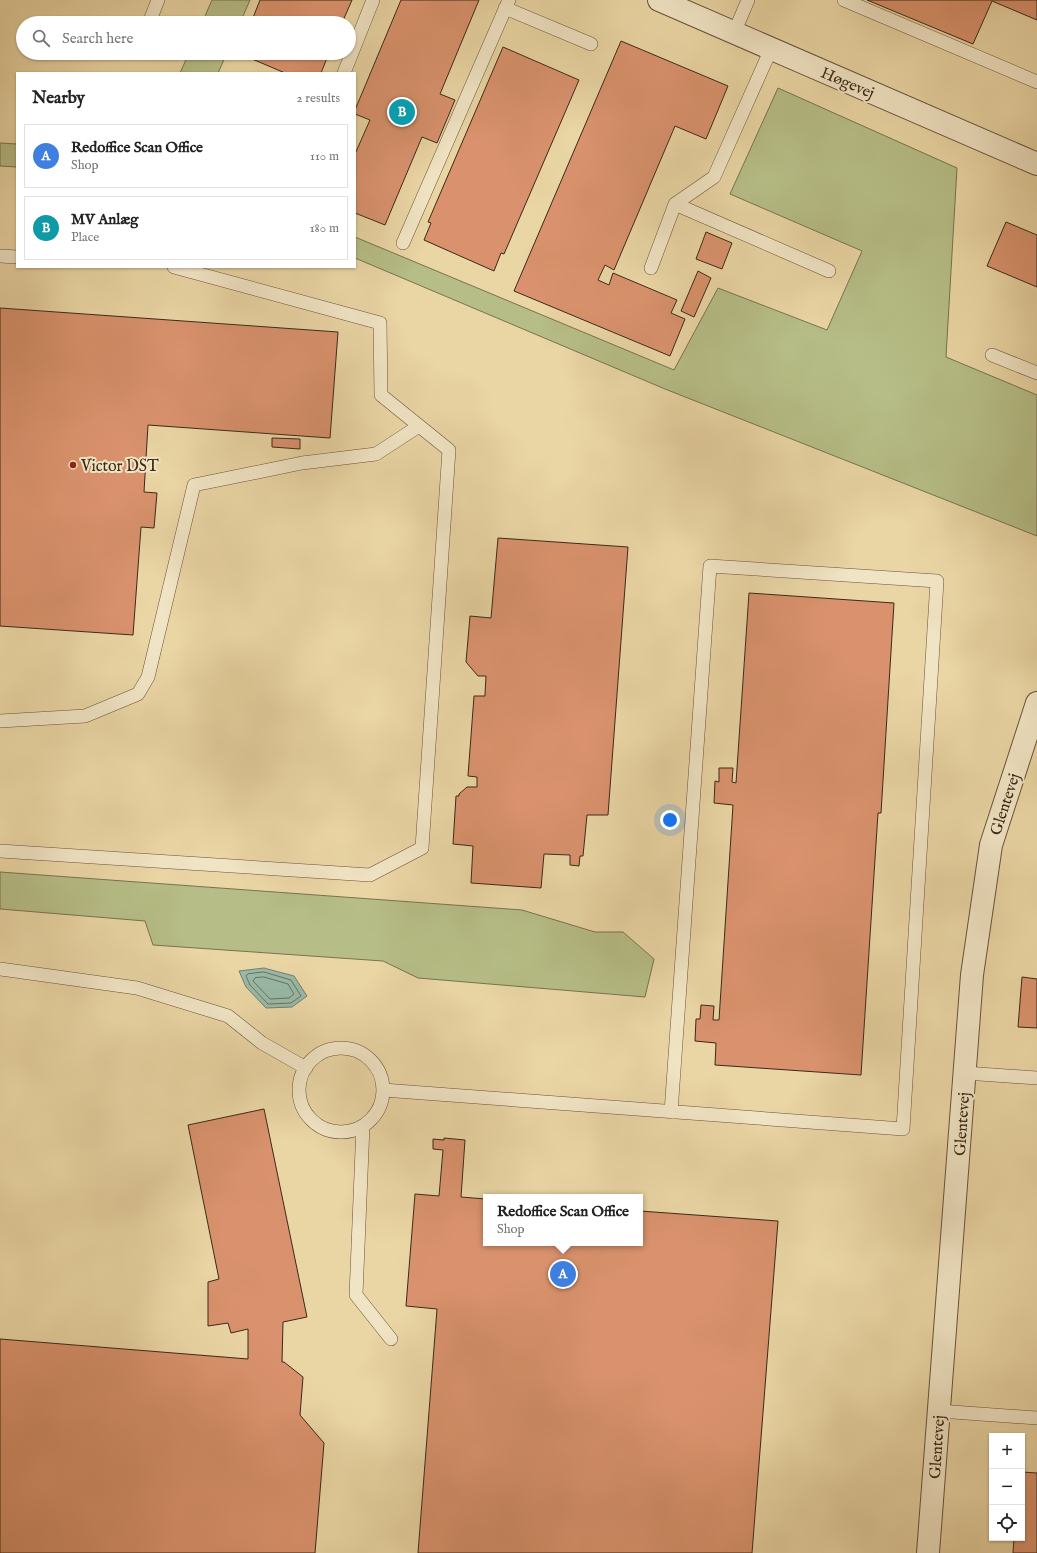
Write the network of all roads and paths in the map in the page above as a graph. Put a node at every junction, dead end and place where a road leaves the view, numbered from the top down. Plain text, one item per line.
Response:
1 (158, 0) edge
2 (373, 0) edge
3 (659, 0) edge
4 (748, 0) edge
5 (844, 0) edge
6 (507, 4) edge
7 (152, 16) edge
8 (734, 33) junction
9 (356, 43) edge
10 (591, 44) dead end
11 (771, 49) junction
12 (349, 60) edge
13 (344, 72) edge
14 (1037, 82) edge
15 (1036, 161) edge
16 (676, 204) junction
17 (403, 243) dead end
18 (0, 256) edge
19 (16, 257) edge
20 (178, 268) edge
21 (651, 268) dead end
22 (830, 271) dead end
23 (992, 355) dead end
24 (1037, 373) edge
25 (419, 426) junction
26 (1037, 703) edge
27 (0, 721) edge
28 (0, 851) edge
29 (0, 969) edge
30 (306, 1068) junction
31 (965, 1073) junction
32 (1037, 1078) edge
33 (383, 1090) junction
34 (671, 1112) junction
35 (364, 1126) junction
36 (391, 1339) dead end
37 (939, 1411) junction
38 (1037, 1418) edge
39 (928, 1553) edge

1 - 7 lane
2 - 9 lane
3 - 8 street, Høgevej
4 - 8 lane
5 - 14 lane
6 - 10 lane
6 - 17 lane
8 - 11 street, Høgevej
11 - 15 street, Høgevej
11 - 16 lane
12 - 13 lane
16 - 21 lane
16 - 22 lane
18 - 19 lane
20 - 25 lane
23 - 24 lane
25 - 27 lane
25 - 28 lane
26 - 31 street, Glentevej
29 - 30 lane
30 - 33 lane
30 - 35 lane
31 - 32 lane
31 - 37 street, Glentevej
33 - 34 lane
33 - 35 lane
34 - 34 lane
35 - 36 lane
37 - 38 lane
37 - 39 street, Glentevej

